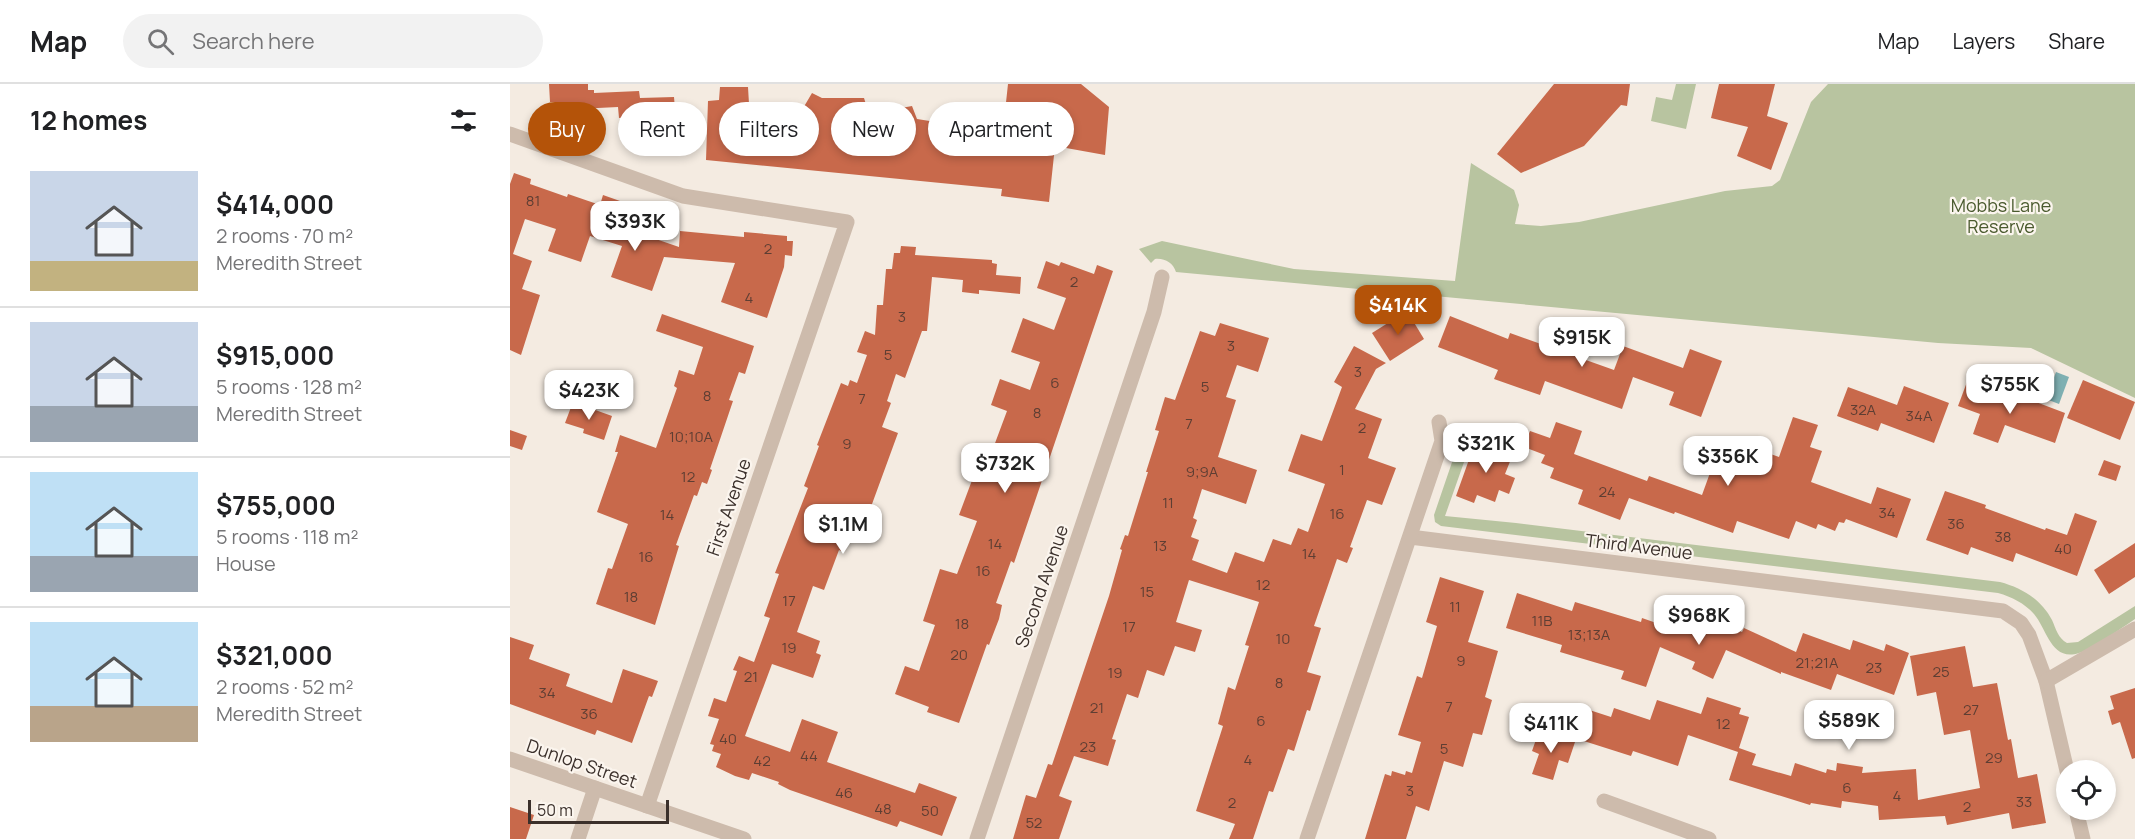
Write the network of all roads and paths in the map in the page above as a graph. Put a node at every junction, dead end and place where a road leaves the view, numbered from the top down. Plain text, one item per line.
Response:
1 (510, 134) edge
2 (1162, 276) dead end
3 (1439, 422) dead end
4 (1410, 537) junction
5 (2135, 629) edge
6 (2046, 681) junction
7 (510, 759) edge
8 (2064, 760) edge
9 (595, 788) junction
10 (1604, 801) dead end
11 (647, 806) junction
12 (2078, 820) edge
13 (578, 839) edge
14 (744, 839) edge
15 (977, 839) edge
16 (1307, 839) edge
17 (1709, 839) edge
18 (2083, 839) edge

1 - 11 street, First Avenue
2 - 15 street, Second Avenue
3 - 4 street
4 - 6 street, Third Avenue
4 - 16 street
5 - 6 street
6 - 8 street, Third Avenue
7 - 9 street, Dunlop Street
9 - 11 street, Dunlop Street
9 - 13 street
10 - 17 street
11 - 14 street, Dunlop Street
12 - 18 street

